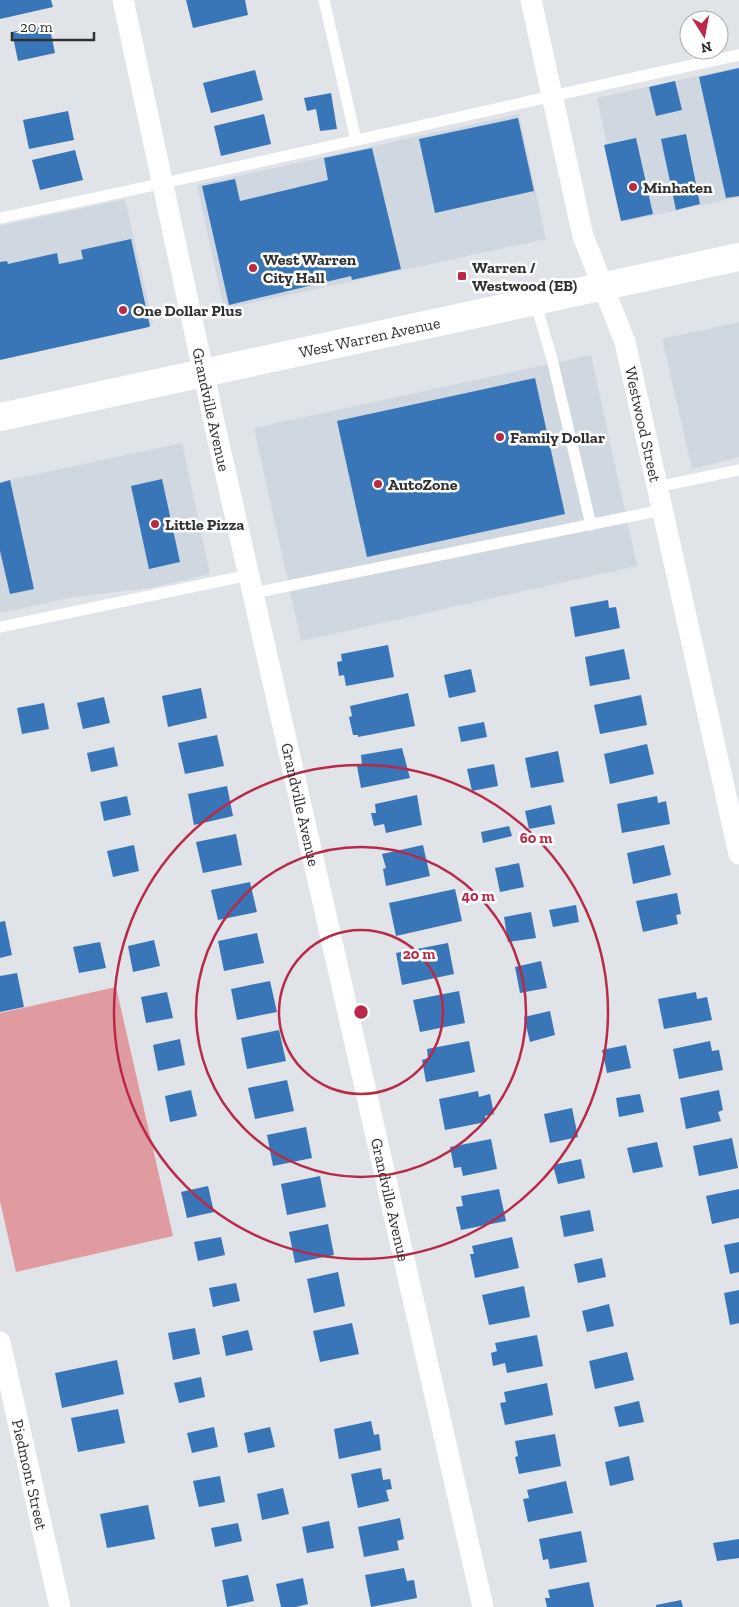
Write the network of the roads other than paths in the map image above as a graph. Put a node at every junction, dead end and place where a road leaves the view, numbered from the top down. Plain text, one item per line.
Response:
1 (123, 0) edge
2 (324, 0) edge
3 (532, 0) edge
4 (739, 55) edge
5 (552, 96) junction
6 (356, 140) junction
7 (164, 184) junction
8 (0, 218) edge
9 (739, 257) edge
10 (602, 286) junction
11 (535, 301) junction
12 (204, 373) junction
13 (0, 417) edge
14 (739, 470) edge
15 (657, 487) junction
16 (662, 510) junction
17 (591, 524) junction
18 (251, 584) junction
19 (0, 627) edge
20 (739, 854) edge
21 (0, 1342) edge
22 (60, 1607) edge
23 (483, 1607) edge

1 - 7 street, Grandville Avenue
2 - 6 lane
3 - 5 street, Westwood Street
4 - 5 lane
5 - 6 lane
5 - 10 street, Westwood Street
6 - 7 lane
7 - 8 lane
7 - 12 street, Grandville Avenue
9 - 10 main road, West Warren Avenue
10 - 11 main road, West Warren Avenue
10 - 15 street, Westwood Street
11 - 12 main road, West Warren Avenue
11 - 17 lane
12 - 13 main road, West Warren Avenue
12 - 18 street, Grandville Avenue
14 - 15 lane
15 - 16 street, Westwood Street
16 - 17 lane
16 - 20 street, Westwood Street
17 - 18 lane
18 - 19 lane
18 - 23 street, Grandville Avenue
21 - 22 street, Piedmont Street

